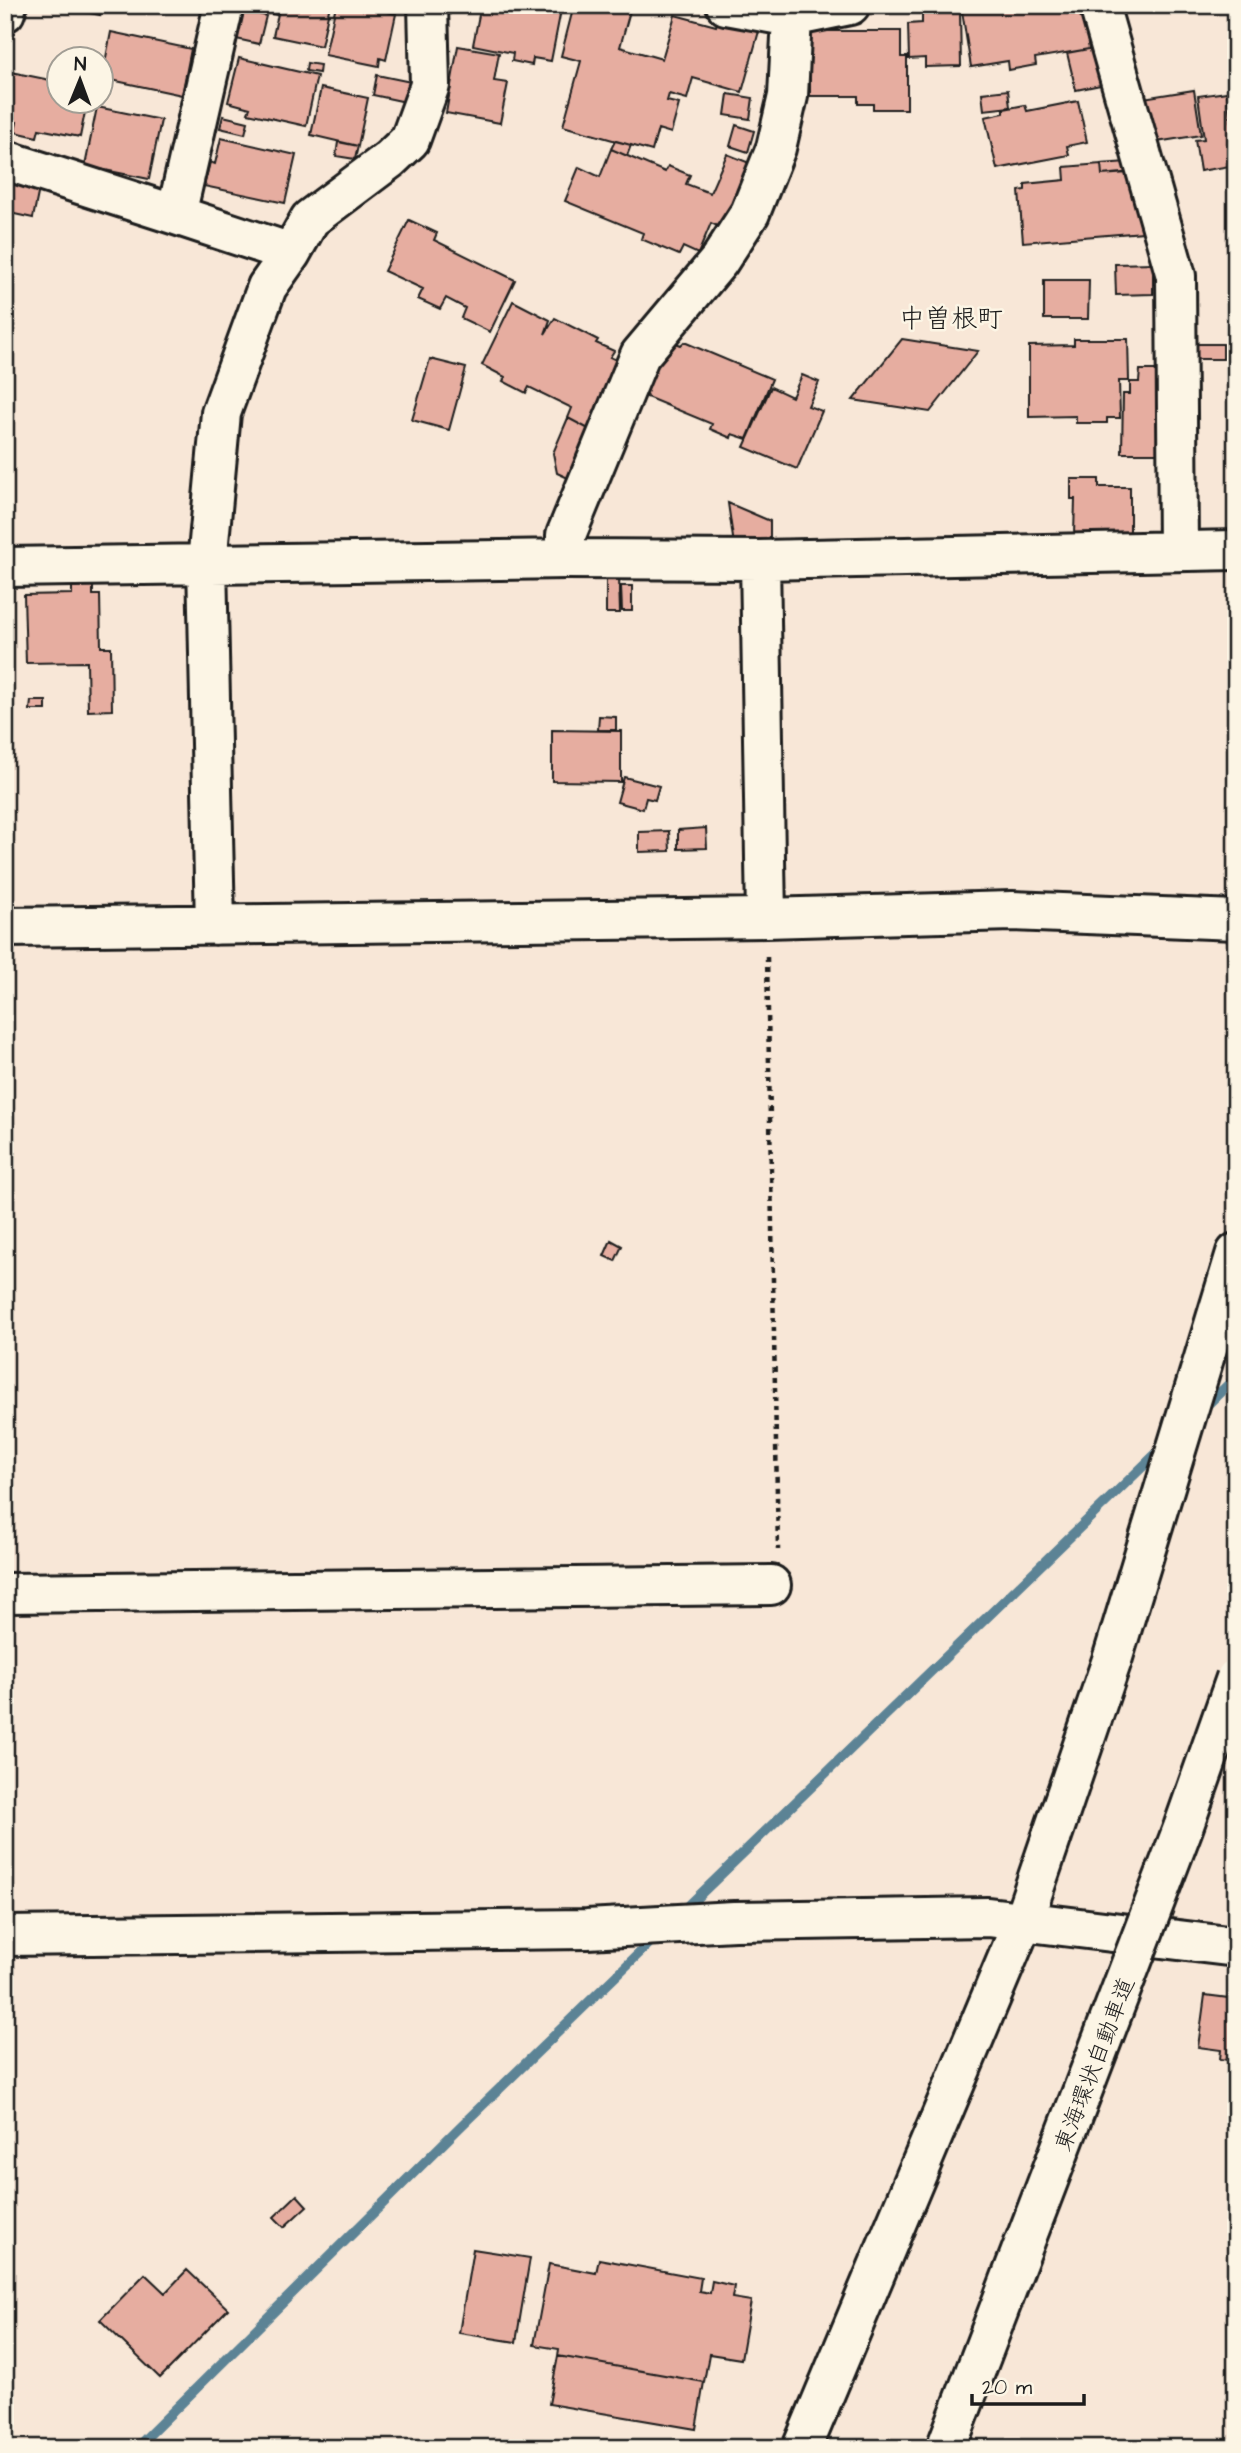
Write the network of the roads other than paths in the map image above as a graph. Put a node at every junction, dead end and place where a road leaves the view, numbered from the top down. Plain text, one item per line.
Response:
1 (7, 5) edge
2 (224, 5) edge
3 (428, 5) edge
4 (726, 5) edge
5 (850, 5) edge
6 (1099, 5) edge
7 (5, 12) edge
8 (792, 17) junction
9 (5, 160) edge
10 (176, 215) junction
11 (291, 253) junction
12 (1178, 550) junction
13 (1236, 550) edge
14 (566, 559) junction
15 (760, 560) junction
16 (207, 563) junction
17 (5, 567) edge
18 (766, 918) junction
19 (1236, 920) edge
20 (215, 925) junction
21 (5, 927) edge
22 (1236, 1253) edge
23 (771, 1585) road end
24 (5, 1593) edge
25 (1236, 1678) edge
26 (1023, 1922) junction
27 (5, 1936) edge
28 (1236, 1947) edge
29 (802, 2448) edge
30 (946, 2448) edge

1 - 7 main road
2 - 10 main road
3 - 11 main road
4 - 8 main road
5 - 8 main road
6 - 12 main road
8 - 14 main road
9 - 10 main road
10 - 11 main road
11 - 16 main road
12 - 13 main road
12 - 15 main road
14 - 15 main road
14 - 16 main road
15 - 18 main road
16 - 17 main road
16 - 20 main road
18 - 19 main road
18 - 20 main road
20 - 21 main road
22 - 26 main road
23 - 24 main road
25 - 30 main road, 東海環状自動車道, bridge
26 - 27 main road
26 - 28 main road
26 - 29 main road

